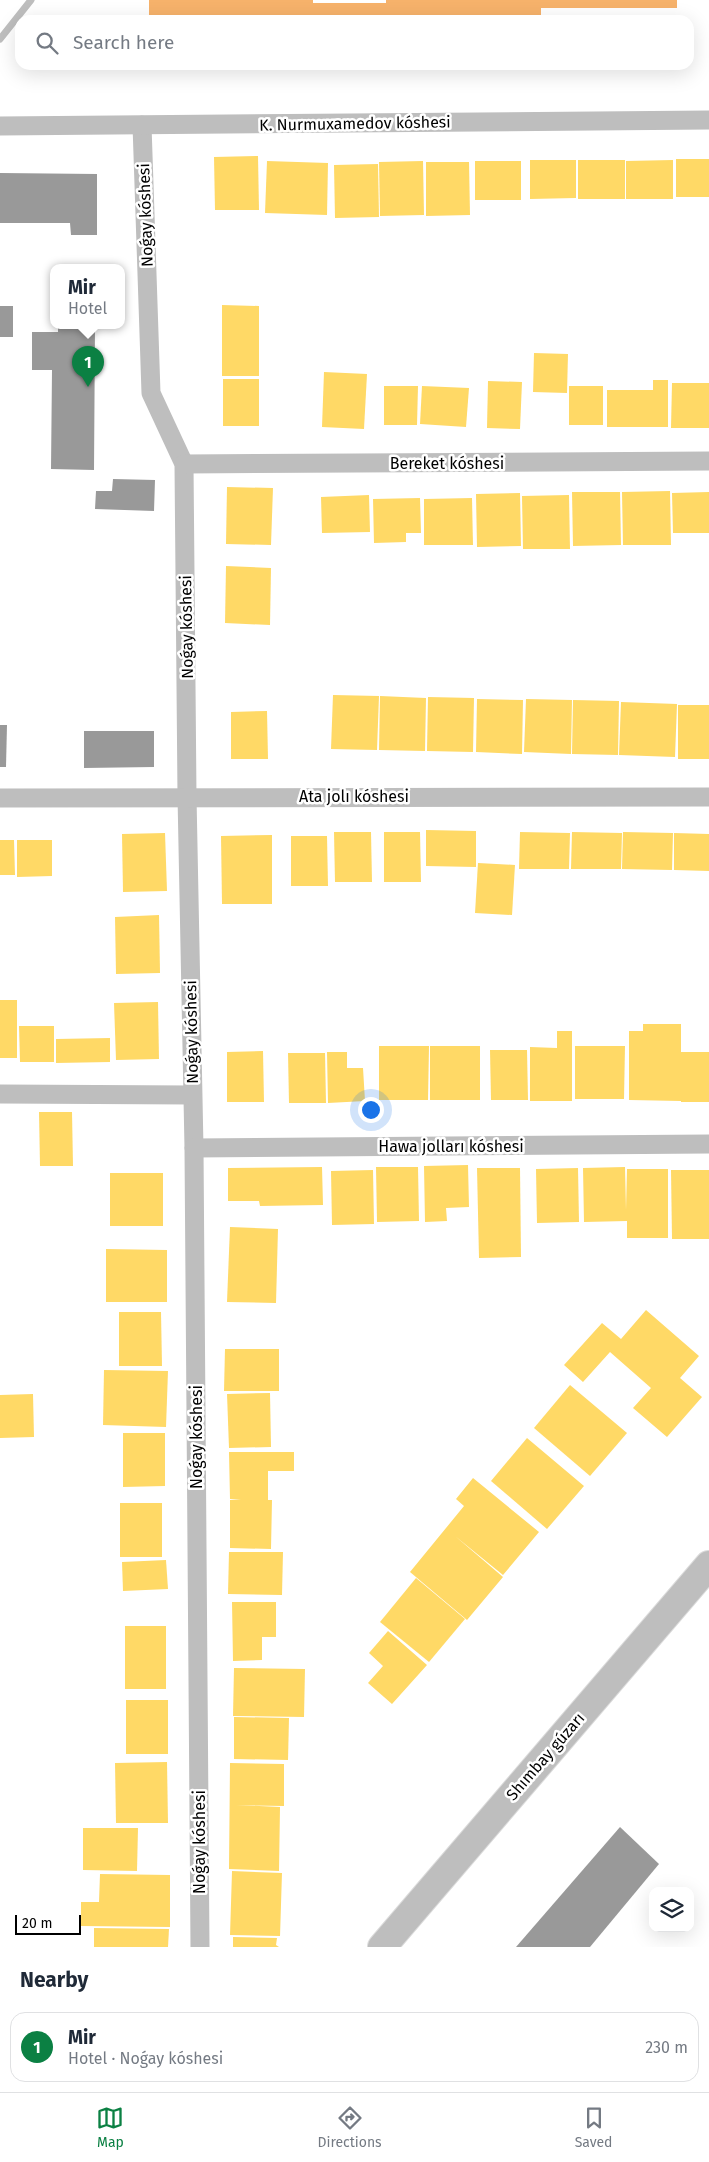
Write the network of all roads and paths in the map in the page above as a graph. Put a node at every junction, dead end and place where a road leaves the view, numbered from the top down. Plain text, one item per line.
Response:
1 (709, 120) edge
2 (142, 125) junction
3 (0, 126) edge
4 (709, 461) edge
5 (184, 464) junction
6 (187, 796) junction
7 (709, 797) edge
8 (0, 798) edge
9 (0, 1094) edge
10 (192, 1095) junction
11 (709, 1144) edge
12 (194, 1148) junction
13 (709, 1565) edge
14 (200, 1947) edge
15 (382, 1947) edge

1 - 2 street, K. Nurmuxamedov kóshesi
2 - 3 street, K. Nurmuxamedov kóshesi
2 - 5 street, Noǵay kóshesi
4 - 5 street, Bereket kóshesi
5 - 6 street, Noǵay kóshesi
6 - 7 street, Ata jolı kóshesi
6 - 8 street, Ata jolı kóshesi
6 - 10 street, Noǵay kóshesi
9 - 10 street
10 - 12 street, Noǵay kóshesi
11 - 12 street, Hawa jolları kóshesi
12 - 14 street, Noǵay kóshesi
13 - 15 main road, Shımbay gúzarı

